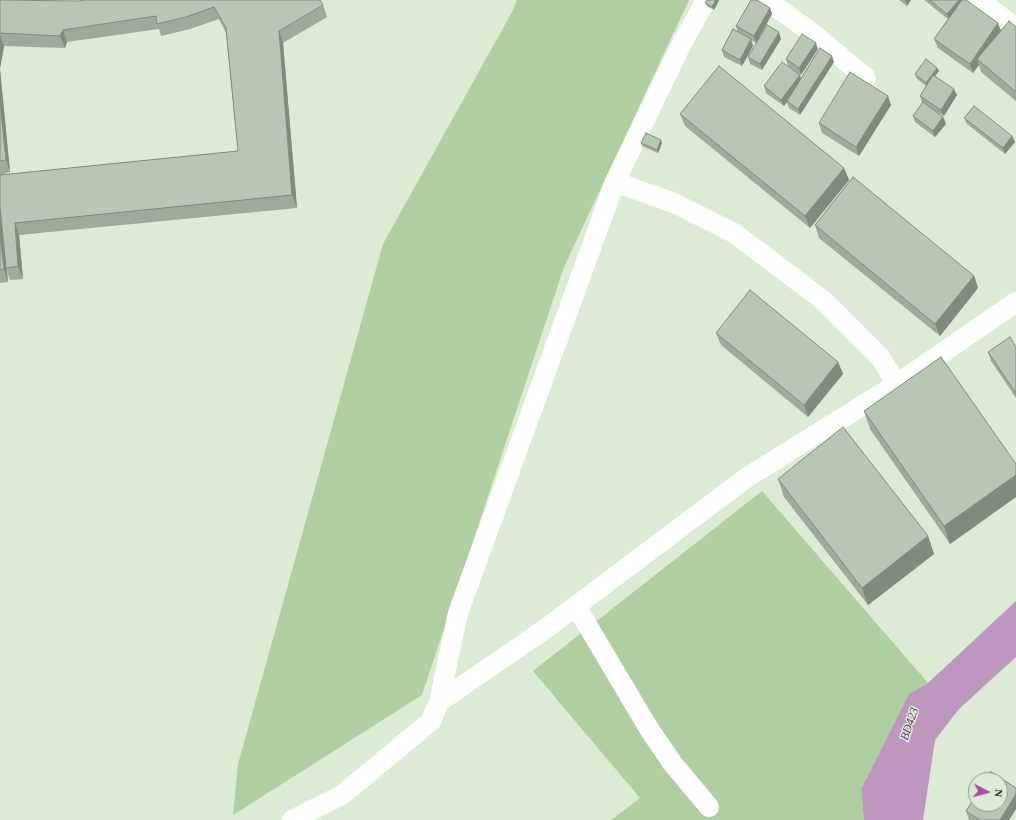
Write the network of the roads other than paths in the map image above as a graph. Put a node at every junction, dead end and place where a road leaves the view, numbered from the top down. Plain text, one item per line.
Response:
1 (706, 0) edge
2 (766, 0) edge
3 (979, 0) edge
4 (1016, 28) edge
5 (866, 78) dead end
6 (615, 182) junction
7 (1016, 302) edge
8 (897, 384) junction
9 (576, 606) junction
10 (439, 702) junction
11 (709, 807) dead end
12 (292, 820) edge

1 - 6 street
2 - 5 street
3 - 4 street
6 - 8 street
6 - 10 street
7 - 8 street
8 - 9 street
9 - 10 street
9 - 11 street
10 - 12 street

